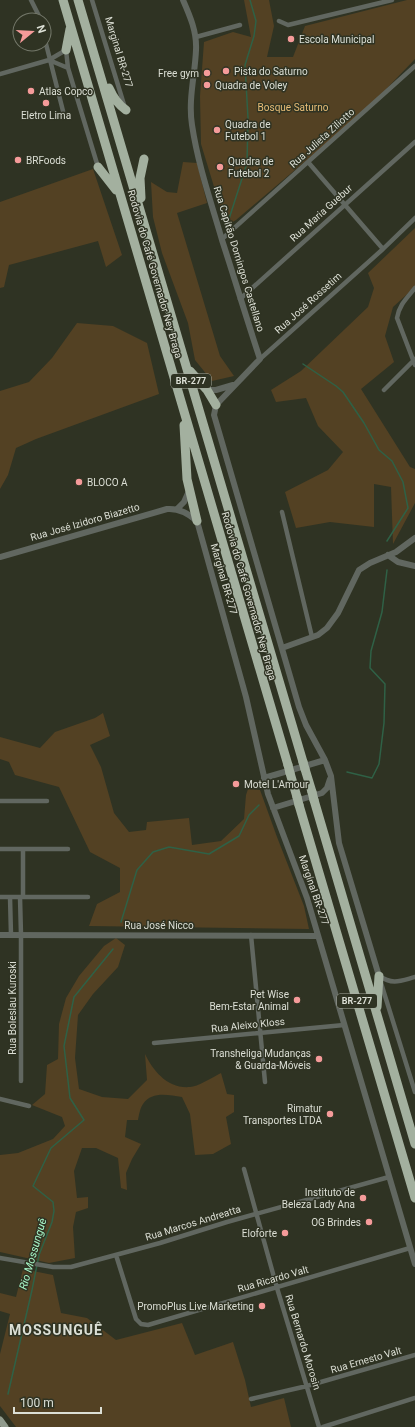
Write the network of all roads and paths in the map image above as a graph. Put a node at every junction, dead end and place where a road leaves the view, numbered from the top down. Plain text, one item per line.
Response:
1 (31, 0) edge
2 (63, 0) edge
3 (78, 0) edge
4 (92, 0) edge
5 (184, 0) edge
6 (392, 0) edge
7 (37, 12) edge
8 (279, 21) dead end
9 (240, 25) dead end
10 (71, 28) junction
11 (196, 37) junction
12 (93, 48) junction
13 (66, 50) junction
14 (47, 52) edge
15 (49, 60) junction
16 (415, 66) edge
17 (68, 68) junction
18 (0, 74) edge
19 (126, 110) joint
20 (63, 111) dead end
21 (415, 142) edge
22 (144, 159) dead end
23 (308, 162) junction
24 (98, 167) joint
25 (120, 196) junction
26 (345, 204) junction
27 (415, 218) edge
28 (144, 224) junction
29 (222, 239) junction
30 (383, 249) junction
31 (415, 288) edge
32 (240, 299) junction
33 (260, 359) junction
34 (414, 362) edge
35 (186, 365) junction
36 (234, 385) junction
37 (207, 390) junction
38 (384, 390) dead end
39 (216, 405) junction
40 (183, 408) junction
41 (189, 490) junction
42 (177, 509) junction
43 (282, 512) dead end
44 (197, 521) junction
45 (415, 538) edge
46 (388, 555) junction
47 (0, 557) edge
48 (415, 566) edge
49 (312, 637) junction
50 (282, 648) junction
51 (325, 760) junction
52 (331, 776) junction
53 (264, 778) junction
54 (0, 801) edge
55 (47, 801) dead end
56 (273, 808) junction
57 (0, 849) edge
58 (23, 849) junction
59 (68, 849) dead end
60 (0, 897) edge
61 (10, 897) junction
62 (21, 897) junction
63 (88, 897) dead end
64 (0, 935) edge
65 (11, 935) junction
66 (21, 935) junction
67 (250, 935) junction
68 (318, 936) junction
69 (379, 976) junction
70 (415, 976) edge
71 (377, 1014) junction
72 (344, 1024) junction
73 (260, 1033) junction
74 (154, 1043) dead end
75 (21, 1081) dead end
76 (265, 1082) dead end
77 (415, 1092) edge
78 (0, 1099) edge
79 (29, 1106) dead end
80 (415, 1144) edge
81 (244, 1169) dead end
82 (389, 1177) junction
83 (415, 1198) edge
84 (257, 1214) junction
85 (410, 1248) junction
86 (116, 1255) junction
87 (0, 1258) edge
88 (415, 1264) edge
89 (277, 1288) junction
90 (415, 1355) edge
91 (307, 1386) junction
92 (415, 1398) edge
93 (251, 1399) dead end
94 (0, 1420) edge
95 (5, 1427) edge
96 (319, 1427) edge
97 (323, 1427) edge

1 - 7 street
2 - 10 highway, Rodovia do Café Governador Ney Braga / BR-277
3 - 12 highway, Rodovia do Café Governador Ney Braga / BR-277
4 - 19 street, Marginal BR-277
5 - 11 street, Rua Capitão Domingos Castellano
6 - 8 street
9 - 11 street
10 - 13 highway
10 - 25 highway, Rodovia do Café Governador Ney Braga / BR-277
11 - 29 street, Rua Capitão Domingos Castellano
12 - 19 highway
12 - 28 highway, Rodovia do Café Governador Ney Braga / BR-277
13 - 15 street
13 - 17 street
14 - 15 street
15 - 17 street
15 - 18 street
15 - 20 street
16 - 23 street, Rua Julieta Ziliotto
17 - 24 street
21 - 26 street, Rua Maria Guebur
22 - 28 highway
23 - 26 street
23 - 29 street, Rua Julieta Ziliotto
24 - 25 highway
25 - 40 highway, Rodovia do Café Governador Ney Braga / BR-277
26 - 30 street
26 - 32 street, Rua Maria Guebur
27 - 30 street, Rua José Rossetim
28 - 35 highway, Rodovia do Café Governador Ney Braga / BR-277
29 - 32 street, Rua Capitão Domingos Castellano
30 - 33 street, Rua José Rossetim
31 - 34 street
32 - 33 street, Rua Capitão Domingos Castellano
33 - 36 street, Rua José Rossetim
34 - 38 street
35 - 37 highway
35 - 71 highway, Rodovia do Café Governador Ney Braga / BR-277
36 - 37 street
36 - 39 street, Rua José Rossetim
37 - 39 highway
39 - 50 street
40 - 41 highway
40 - 83 highway, Rodovia do Café Governador Ney Braga / BR-277
41 - 42 street
41 - 44 highway
42 - 44 street
42 - 47 street, Rua José Izidoro Biazetto
43 - 49 street
44 - 53 street, Marginal BR-277
45 - 46 street
46 - 48 street
46 - 49 street
49 - 50 street
50 - 51 street
51 - 52 street
51 - 53 street
52 - 56 street
52 - 69 street
53 - 56 street, Marginal BR-277
54 - 55 street
56 - 68 street, Marginal BR-277
57 - 58 street
58 - 59 street
58 - 62 street, Rua Boleslau Kuroski
60 - 61 street
61 - 62 street
61 - 65 street
62 - 63 street
62 - 66 street, Rua Boleslau Kuroski
64 - 65 street, Rua José Nicco
65 - 66 street, Rua José Nicco
66 - 67 street, Rua José Nicco
66 - 75 street, Rua Boleslau Kuroski
67 - 68 street, Rua José Nicco
67 - 73 street
68 - 72 street, Marginal BR-277
69 - 70 street
69 - 71 highway
69 - 77 street
71 - 80 highway, Rodovia do Café Governador Ney Braga / BR-277
72 - 73 street, Rua Aleixo Kloss
72 - 82 street, Marginal BR-277
73 - 74 street, Rua Aleixo Kloss
73 - 76 street
78 - 79 street
81 - 84 street, Rua Bernardo Morosin
82 - 84 street, Rua Marcos Andreatta
82 - 85 street, Marginal BR-277
84 - 86 street, Rua Marcos Andreatta
84 - 89 street, Rua Bernardo Morosin
85 - 88 street, Marginal BR-277
85 - 89 street, Rua Ricardo Valt
86 - 87 street, Rua Marcos Andreatta
86 - 89 street, Rua Ricardo Valt
89 - 91 street, Rua Bernardo Morosin
90 - 91 street, Rua Ernesto Valt
91 - 93 street, Rua Ernesto Valt
91 - 96 street, Rua Bernardo Morosin
92 - 97 street
94 - 95 main road

